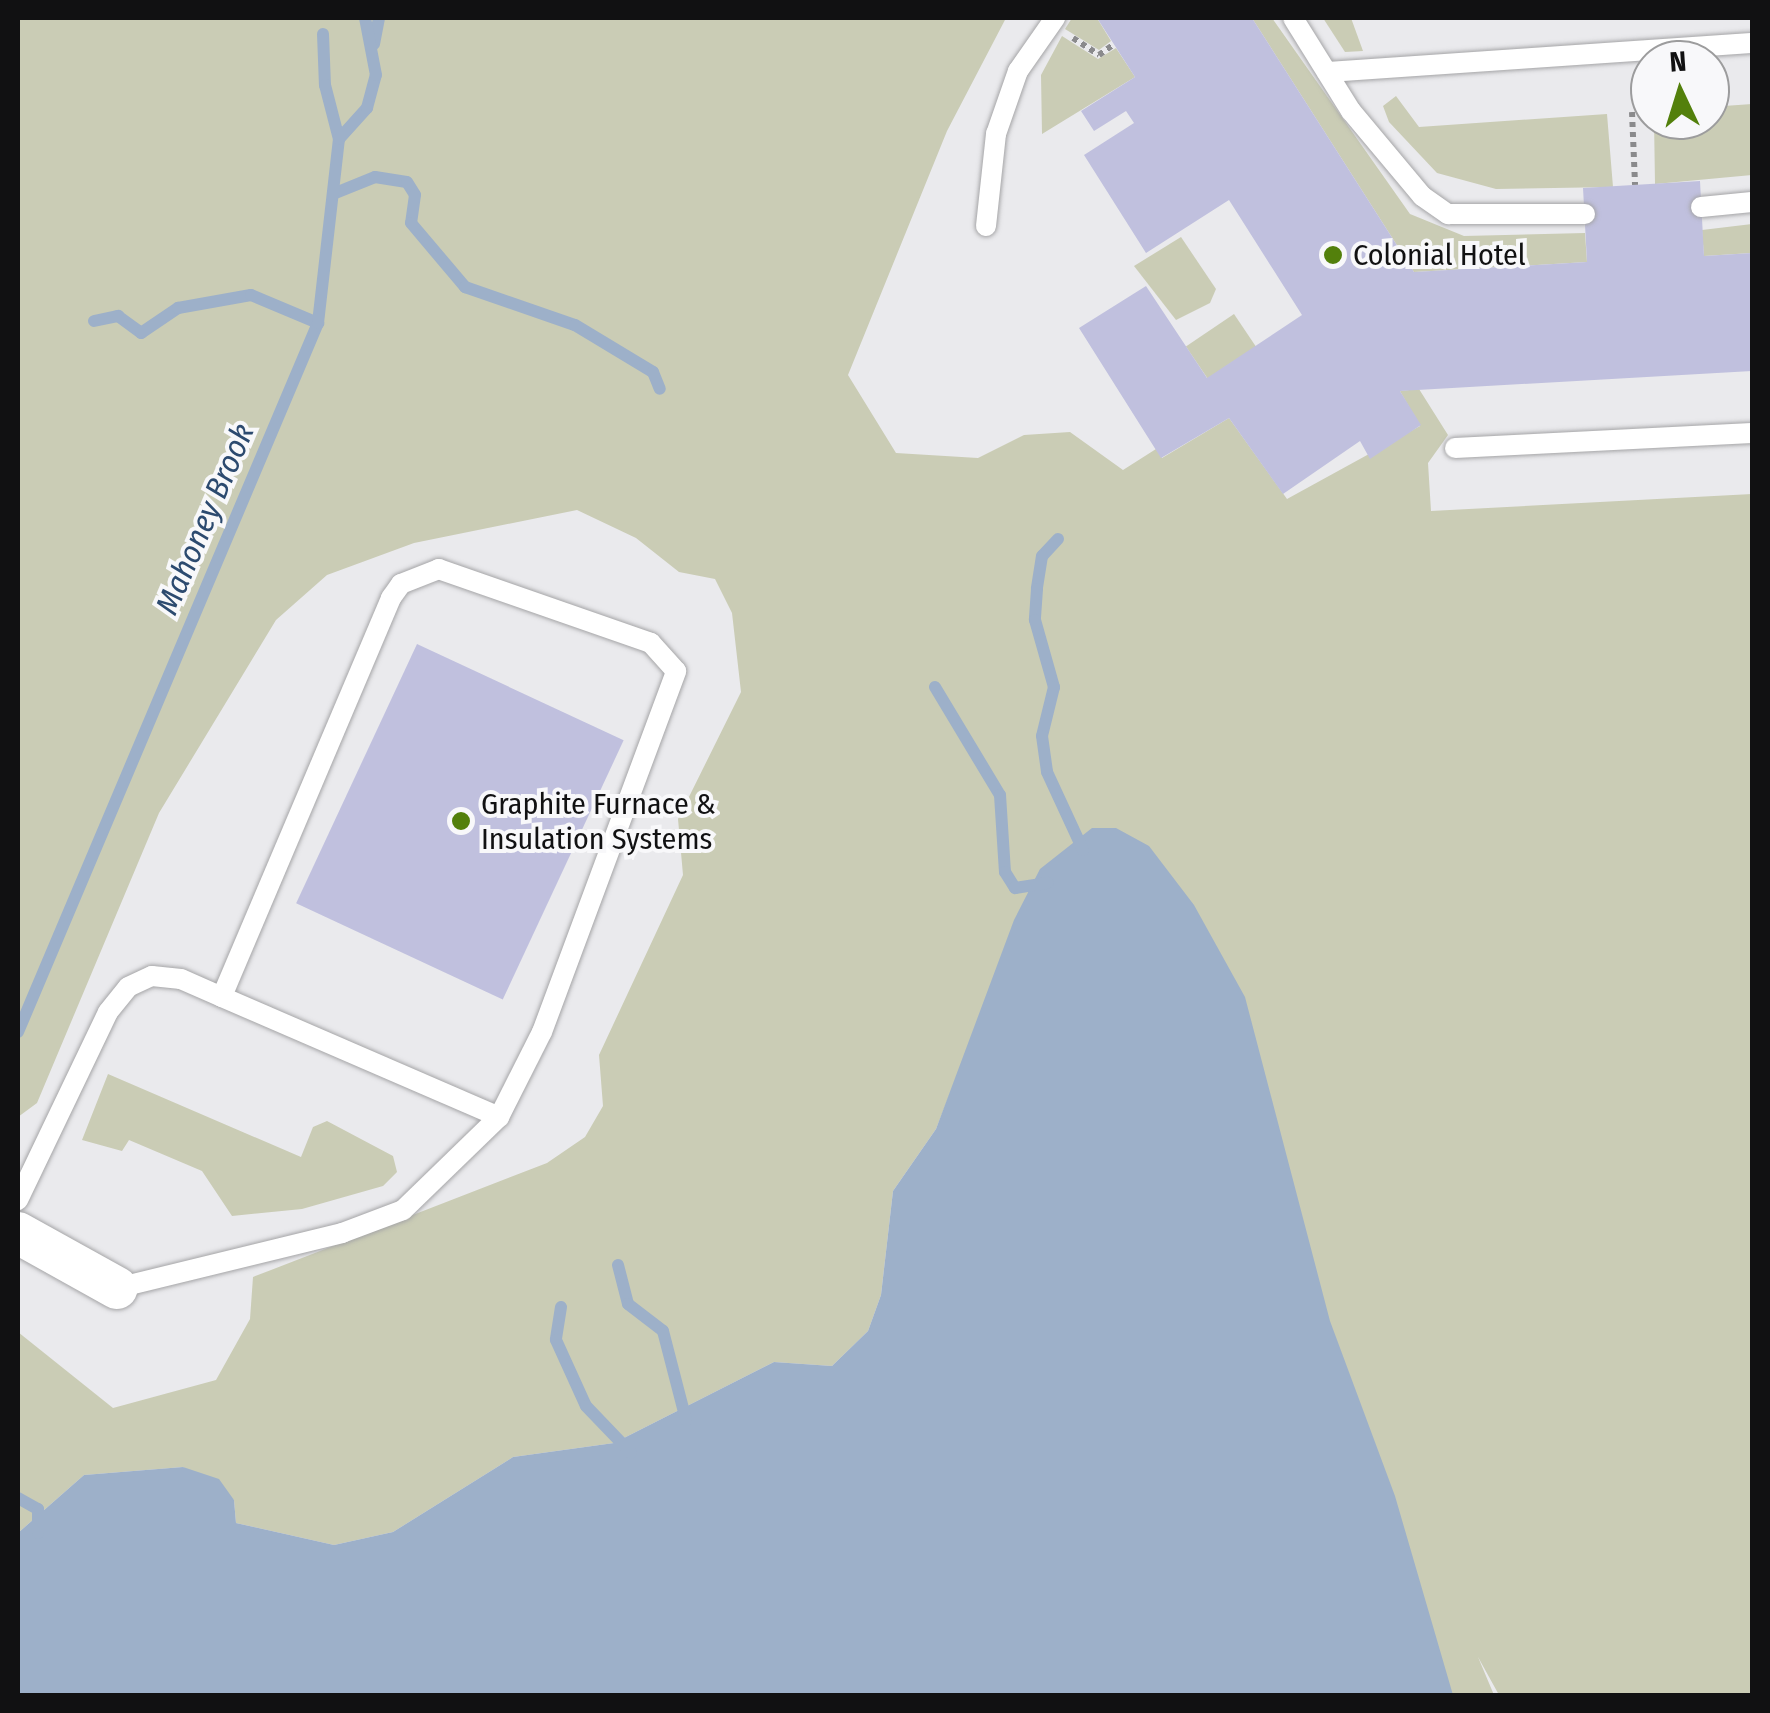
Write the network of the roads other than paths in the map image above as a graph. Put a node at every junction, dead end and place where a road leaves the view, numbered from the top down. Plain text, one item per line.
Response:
1 (1293, 18) edge
2 (1052, 20) edge
3 (1752, 43) edge
4 (1327, 72) junction
5 (1752, 202) edge
6 (1701, 207) dead end
7 (1584, 214) dead end
8 (986, 226) dead end
9 (1752, 433) edge
10 (1455, 448) dead end
11 (222, 998) junction
12 (499, 1117) junction
13 (18, 1200) edge
14 (18, 1232) edge
15 (117, 1288) joint

1 - 4 lane
2 - 8 lane
3 - 4 lane
4 - 7 lane
5 - 6 lane
9 - 10 lane
11 - 12 lane
11 - 12 lane
11 - 13 lane
12 - 15 lane
14 - 15 street

